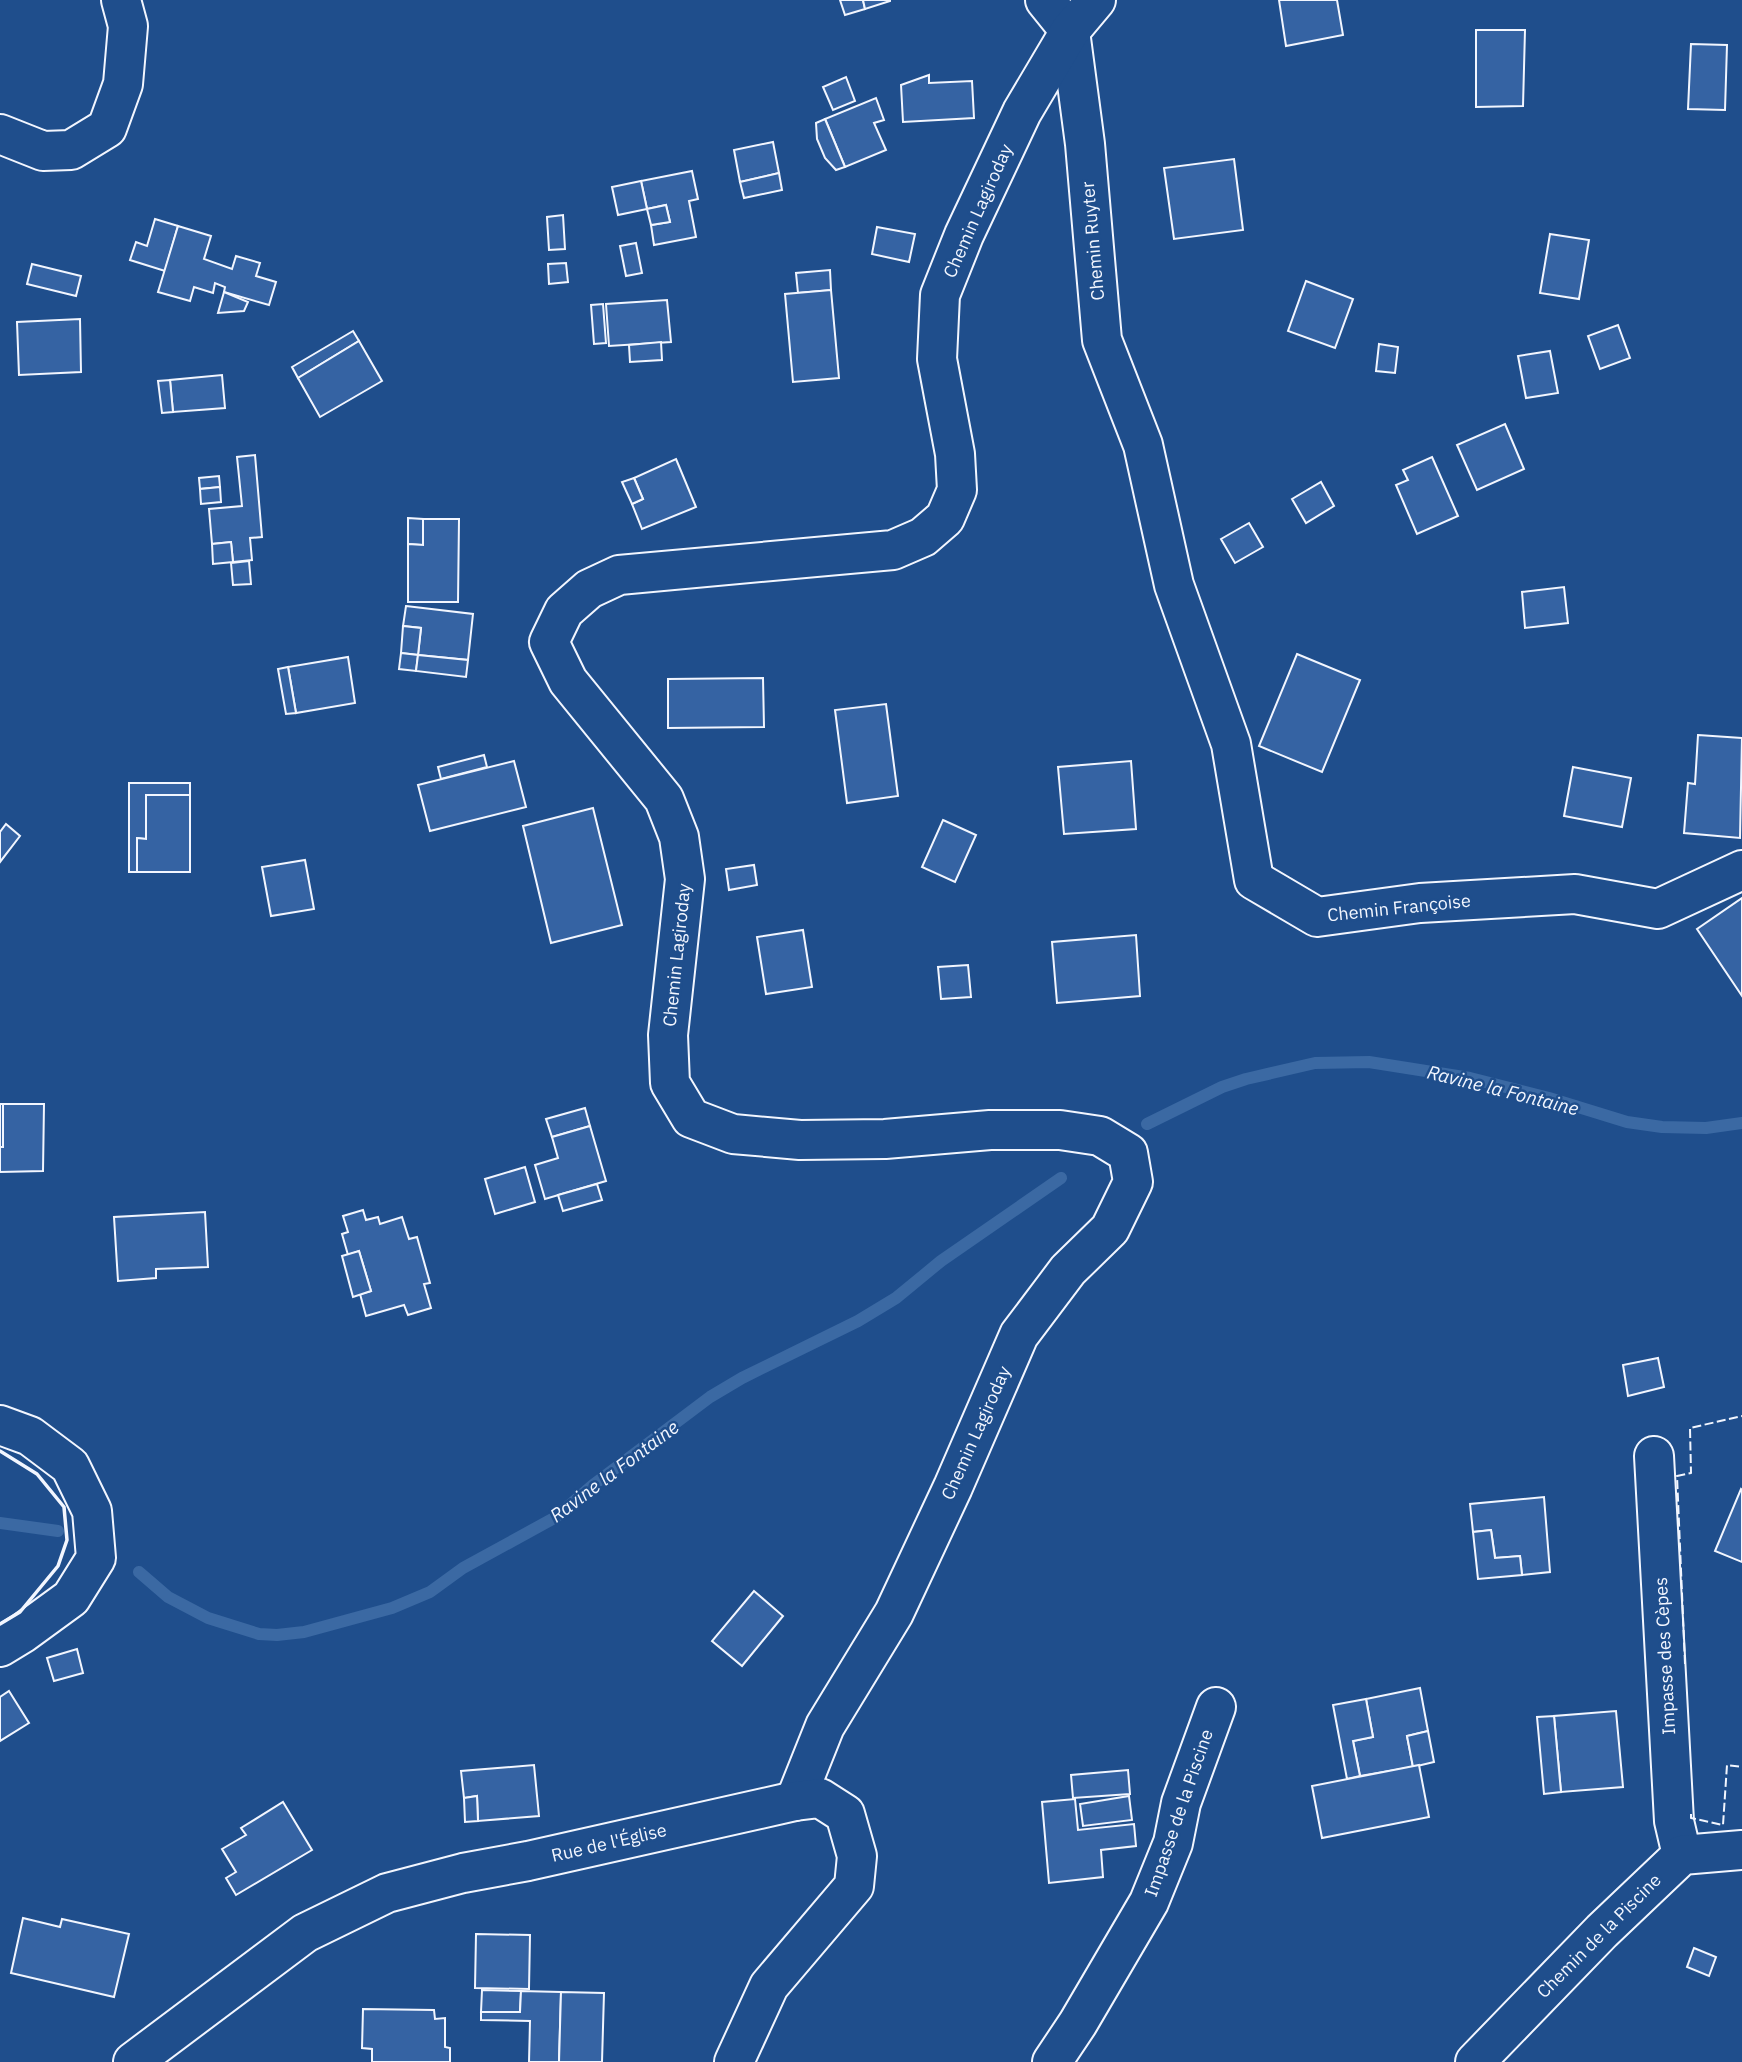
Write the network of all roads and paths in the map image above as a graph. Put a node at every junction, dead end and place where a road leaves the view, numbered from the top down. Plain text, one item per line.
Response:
1 (121, 0) edge
2 (1045, 0) edge
3 (1097, 0) edge
4 (1070, 31) junction
5 (0, 134) edge
6 (1143, 445) joint
7 (1742, 870) edge
8 (0, 1425) edge
9 (1654, 1456) dead end
10 (0, 1647) edge
11 (1216, 1707) dead end
12 (795, 1801) junction
13 (1742, 1850) edge
14 (1682, 1854) junction
15 (133, 2062) edge
16 (734, 2062) edge
17 (1052, 2062) edge
18 (1475, 2062) edge

1 - 5 street
2 - 4 street
3 - 4 street, Chemin Lagiroday
4 - 6 street, Chemin Ruyter
4 - 12 street, Chemin Lagiroday
6 - 7 street, Chemin Françoise
8 - 10 street
9 - 14 street, Impasse des Cèpes
11 - 17 street, Impasse de la Piscine
12 - 15 street, Rue de l'Église
12 - 16 street, Rue de l'Église
13 - 14 street
14 - 18 street, Chemin de la Piscine

